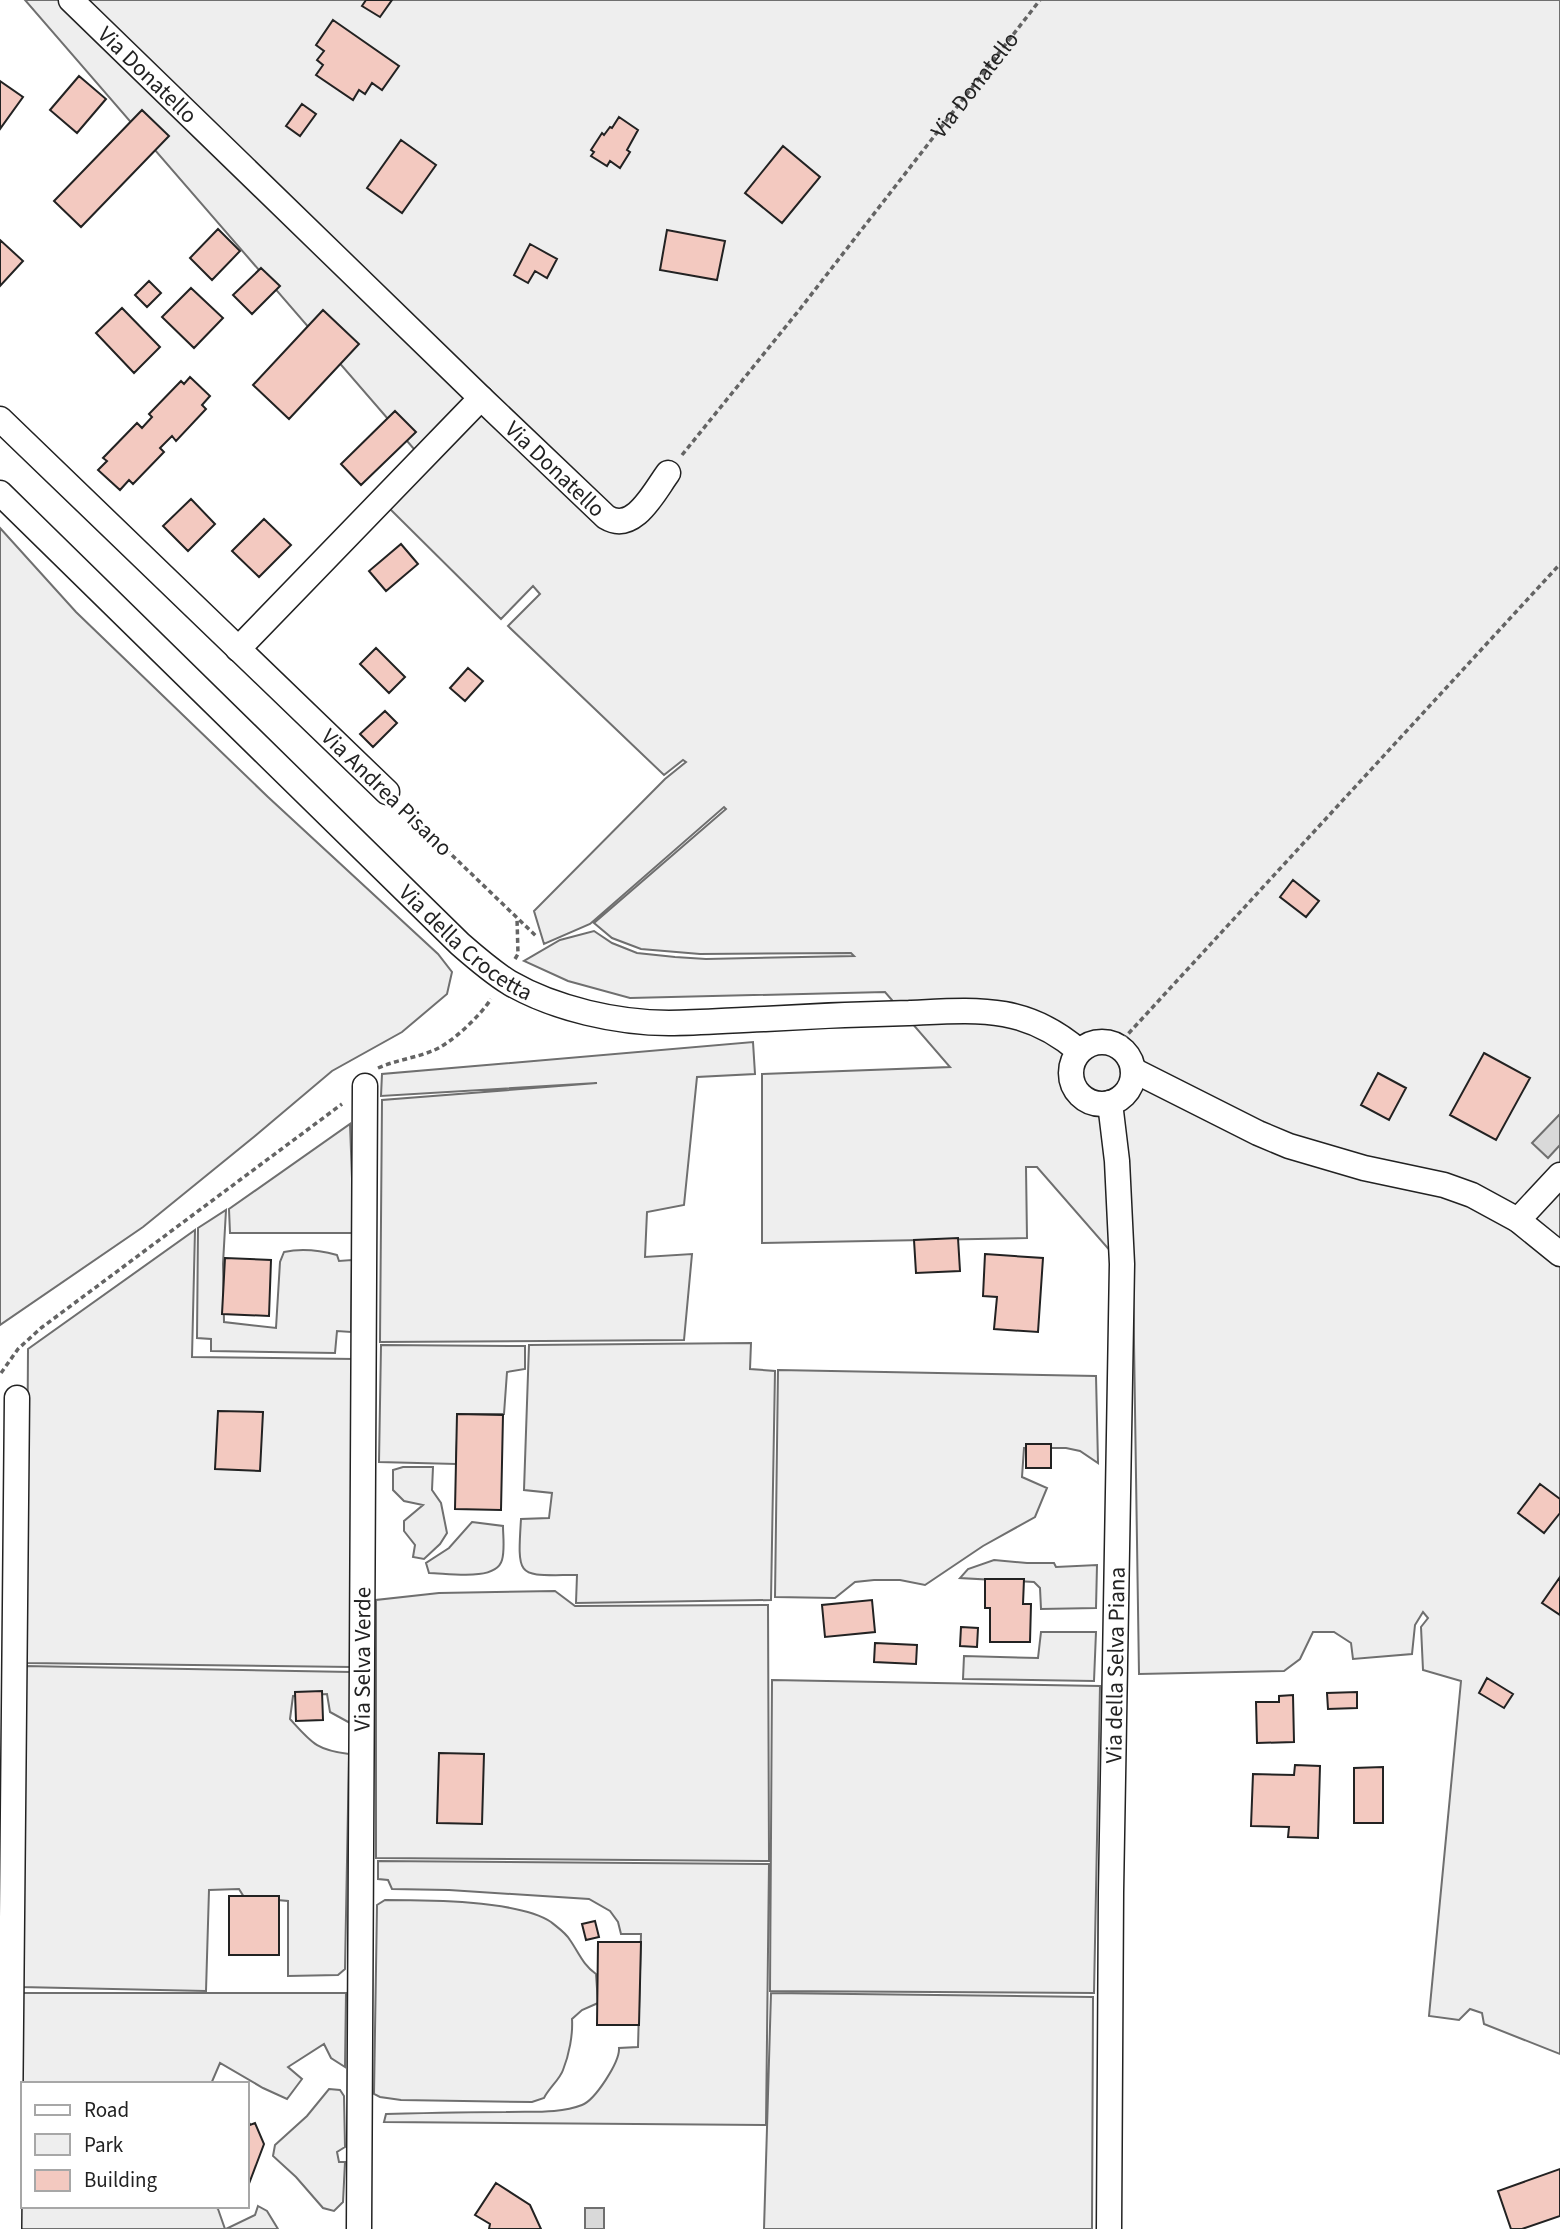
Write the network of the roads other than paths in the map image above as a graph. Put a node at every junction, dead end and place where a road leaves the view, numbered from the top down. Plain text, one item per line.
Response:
1 (71, 0) edge
2 (481, 398) junction
3 (0, 419) edge
4 (668, 473) road end
5 (0, 493) edge
6 (238, 649) junction
7 (387, 792) road end
8 (1079, 1051) junction
9 (1133, 1070) junction
10 (365, 1086) road end
11 (1110, 1103) junction
12 (1560, 1175) edge
13 (1518, 1220) junction
14 (1560, 1254) edge
15 (17, 1398) dead end
16 (9, 2229) edge
17 (359, 2229) edge
18 (1109, 2229) edge

1 - 2 street, Via Donatello
2 - 4 street, Via Donatello
2 - 6 street
3 - 6 street, Via Andrea Pisano
5 - 8 street, Via della Crocetta
6 - 7 street, Via Andrea Pisano
8 - 9 street
8 - 11 street
9 - 11 street
9 - 13 street
10 - 17 street, Via Selva Verde
11 - 18 street, Via della Selva Piana
12 - 13 street
13 - 14 street
15 - 16 street

